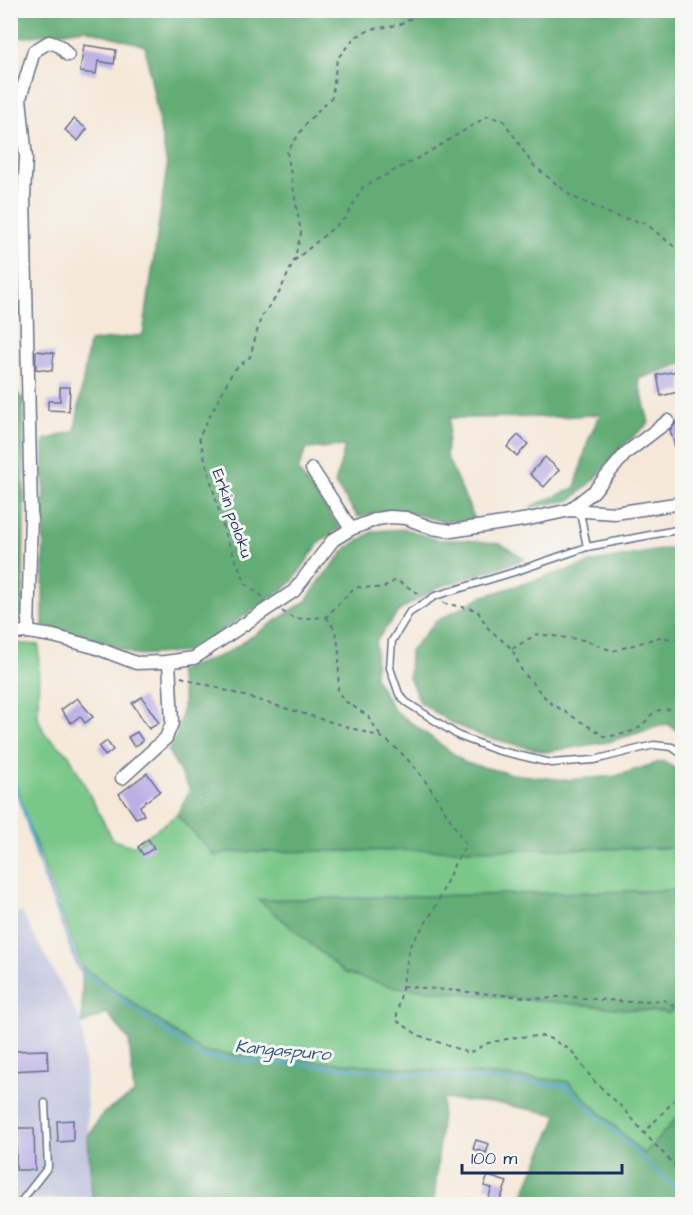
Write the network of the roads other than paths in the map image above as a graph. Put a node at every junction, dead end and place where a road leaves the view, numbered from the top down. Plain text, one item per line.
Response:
1 (68, 55) dead end
2 (668, 421) dead end
3 (312, 469) dead end
4 (682, 503) edge
5 (573, 511) junction
6 (351, 529) junction
7 (682, 529) edge
8 (586, 547) junction
9 (28, 632) junction
10 (10, 633) edge
11 (170, 668) junction
12 (682, 754) edge
13 (122, 778) dead end
14 (45, 1103) dead end
15 (19, 1204) edge

1 - 9 street
2 - 5 street
3 - 6 street
4 - 5 street
5 - 6 street
5 - 8 lane
6 - 11 street
7 - 8 lane
8 - 12 lane
9 - 10 street
9 - 11 street
11 - 13 street
14 - 15 lane

